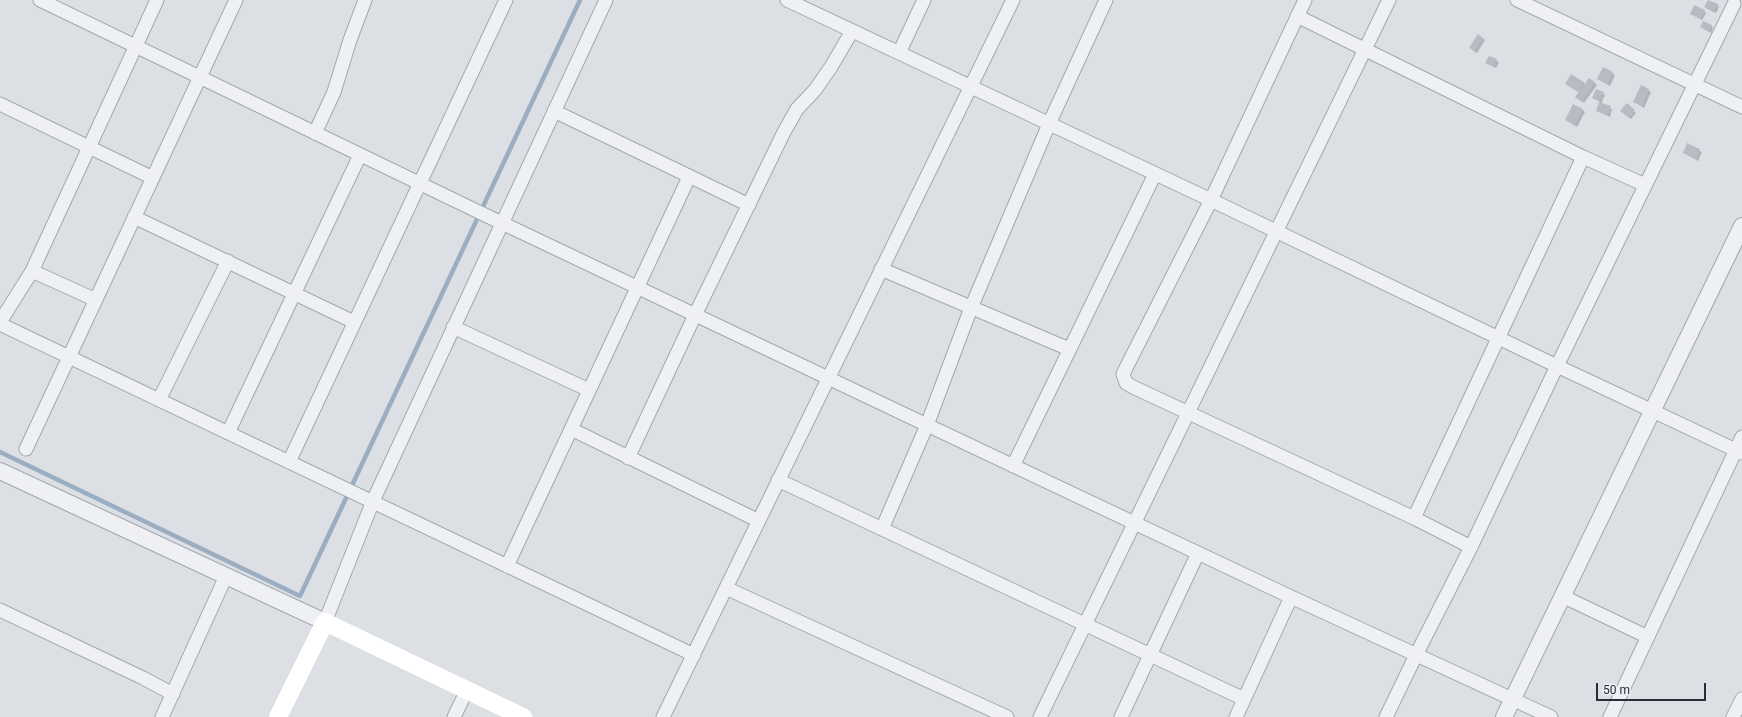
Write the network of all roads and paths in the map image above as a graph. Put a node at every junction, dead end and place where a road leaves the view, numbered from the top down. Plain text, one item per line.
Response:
1 (40, 0) edge
2 (157, 0) edge
3 (236, 0) edge
4 (365, 0) edge
5 (506, 0) edge
6 (606, 0) edge
7 (789, 0) edge
8 (924, 0) edge
9 (1013, 0) edge
10 (1106, 0) edge
11 (1305, 0) edge
12 (1389, 0) edge
13 (1517, 0) edge
14 (1734, 4) dead end
15 (1297, 16) junction
16 (852, 31) junction
17 (136, 46) junction
18 (1365, 49) junction
19 (899, 53) junction
20 (200, 77) junction
21 (970, 86) junction
22 (1696, 86) junction
23 (0, 104) edge
24 (1742, 107) edge
25 (554, 112) junction
26 (1049, 124) junction
27 (314, 133) junction
28 (89, 147) junction
29 (360, 155) junction
30 (1583, 157) junction
31 (1155, 174) junction
32 (689, 177) junction
33 (153, 178) junction
34 (420, 183) junction
35 (1646, 185) junction
36 (1212, 200) junction
37 (749, 205) junction
38 (134, 217) junction
39 (501, 223) junction
40 (1742, 227) edge
41 (1277, 232) junction
42 (228, 261) junction
43 (881, 269) junction
44 (32, 271) junction
45 (637, 287) junction
46 (294, 293) junction
47 (96, 300) junction
48 (971, 308) junction
49 (695, 315) junction
50 (354, 322) junction
51 (0, 323) edge
52 (453, 327) junction
53 (1499, 337) junction
54 (1070, 349) junction
55 (69, 357) junction
56 (1557, 366) junction
57 (828, 378) junction
58 (589, 390) junction
59 (159, 400) junction
60 (1653, 410) junction
61 (1189, 414) junction
62 (927, 425) junction
63 (571, 429) junction
64 (228, 433) junction
65 (1742, 437) edge
66 (26, 449) dead end
67 (1739, 451) edge
68 (628, 458) junction
69 (289, 462) junction
70 (1013, 466) junction
71 (0, 471) edge
72 (778, 480) junction
73 (373, 501) junction
74 (1414, 518) junction
75 (759, 521) junction
76 (1135, 524) junction
77 (882, 529) junction
78 (1471, 547) junction
79 (1198, 553) junction
80 (507, 566) junction
81 (226, 576) junction
82 (726, 588) junction
83 (1562, 596) junction
84 (1291, 597) junction
85 (0, 610) edge
86 (325, 622) junction
87 (1086, 625) junction
88 (1648, 637) junction
89 (694, 655) junction
90 (1150, 655) junction
91 (1416, 655) junction
92 (467, 690) junction
93 (173, 694) junction
94 (1244, 699) junction
95 (1512, 699) junction
96 (1742, 699) edge
97 (162, 717) edge
98 (278, 717) edge
99 (454, 717) edge
100 (523, 717) edge
101 (663, 717) edge
102 (1007, 717) edge
103 (1040, 717) edge
104 (1121, 717) edge
105 (1236, 717) edge
106 (1386, 717) edge
107 (1504, 717) edge
108 (1551, 717) edge
109 (1610, 717) edge
110 (1733, 717) edge

1 - 17 street
2 - 17 street
3 - 20 street
4 - 27 street
5 - 34 street
6 - 25 street
7 - 16 street
8 - 19 street
9 - 21 street
10 - 26 street
11 - 15 street
12 - 18 street
13 - 22 street
14 - 22 street
15 - 18 street
15 - 36 street
16 - 19 street
16 - 37 street
17 - 20 street
17 - 28 street
18 - 30 street
18 - 41 street
19 - 21 street
20 - 27 street
20 - 33 street
21 - 26 street
21 - 43 street
22 - 24 street
22 - 35 street
23 - 28 street
25 - 32 street
25 - 39 street
26 - 31 street
26 - 48 street
27 - 29 street
28 - 33 street
28 - 44 street
29 - 34 street
29 - 46 street
30 - 35 street
30 - 53 street
31 - 36 street
31 - 54 street
32 - 37 street
32 - 45 street
33 - 38 street
34 - 39 street
34 - 50 street
35 - 56 street
36 - 41 street
36 - 61 street
37 - 49 street
38 - 42 street
38 - 47 street
39 - 45 street
39 - 52 street
40 - 60 street
41 - 53 street
41 - 61 street
42 - 46 street
42 - 59 street
43 - 48 street
43 - 57 street
44 - 47 street
44 - 51 street
45 - 49 street
45 - 58 street
46 - 50 street
46 - 64 street
47 - 55 street
48 - 54 street
48 - 62 street
49 - 57 street
49 - 68 street
50 - 69 street
51 - 55 street
52 - 58 street
52 - 73 street
53 - 56 street
53 - 74 street
54 - 70 street
55 - 59 street
55 - 66 street
56 - 60 street
56 - 78 street
57 - 62 street
57 - 72 street
58 - 63 street
59 - 64 street
60 - 67 street
60 - 83 street
61 - 74 street
61 - 76 street
62 - 70 street
62 - 77 street
63 - 68 street
63 - 80 street
64 - 69 street
65 - 67 street
67 - 88 street
68 - 75 street
69 - 73 street
70 - 76 street
71 - 81 street
72 - 75 street
72 - 77 street
73 - 80 street
73 - 86 street
74 - 78 street
75 - 82 street
76 - 79 street
76 - 87 street
77 - 87 street
78 - 91 street
79 - 84 street
79 - 90 street
80 - 89 street
81 - 86 street
81 - 93 street
82 - 89 street
82 - 102 street
83 - 88 street
83 - 95 street
84 - 91 street
84 - 94 street
85 - 93 street
86 - 92 main road
86 - 98 main road
87 - 90 street
87 - 103 street
88 - 109 street
89 - 101 street
90 - 94 street
90 - 104 street
91 - 95 street
91 - 106 street
92 - 99 street
92 - 100 main road
93 - 97 street
94 - 105 street
95 - 107 street
95 - 108 street
96 - 110 street

